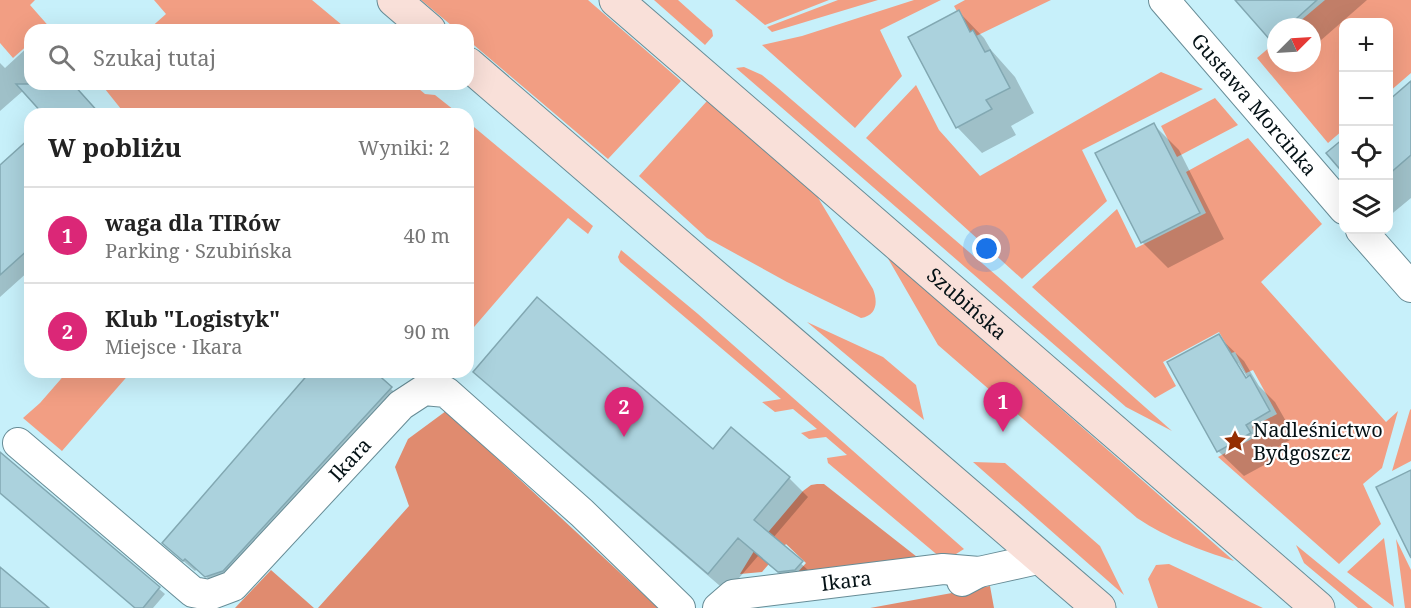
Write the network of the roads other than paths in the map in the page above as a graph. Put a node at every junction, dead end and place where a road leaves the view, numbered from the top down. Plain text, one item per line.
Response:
1 (394, 0) edge
2 (616, 0) edge
3 (1164, 0) edge
4 (422, 24) edge
5 (474, 69) edge
6 (1339, 203) edge
7 (1365, 234) edge
8 (1411, 287) edge
9 (18, 443) dead end
10 (1042, 558) junction
11 (979, 572) junction
12 (681, 608) edge
13 (718, 608) edge
14 (792, 608) edge
15 (1099, 608) edge
16 (1318, 608) edge

1 - 4 main road
2 - 16 main road, Szubińska
3 - 6 street, Gustawa Morcinka
5 - 10 main road
7 - 8 street
9 - 12 street, Ikara
10 - 11 street, Ikara
10 - 15 main road
11 - 13 street, Ikara
11 - 14 street, Ikara

